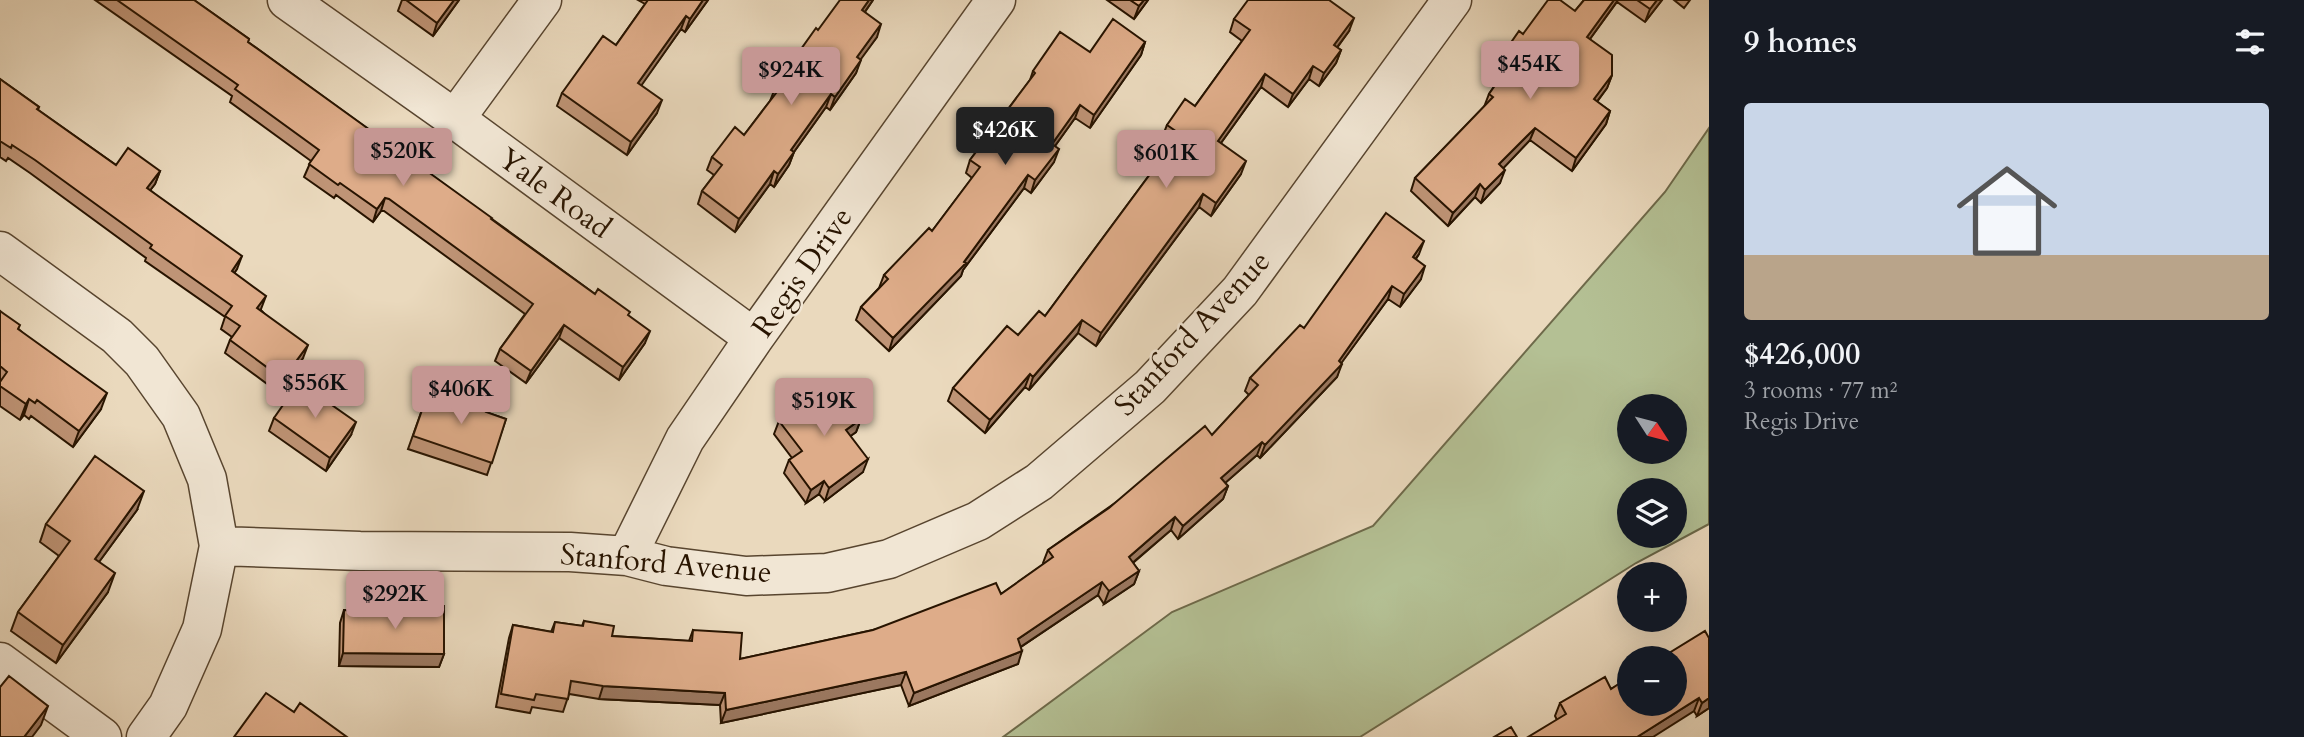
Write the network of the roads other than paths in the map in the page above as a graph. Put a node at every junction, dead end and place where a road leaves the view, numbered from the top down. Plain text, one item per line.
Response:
1 (287, 0) edge
2 (542, 0) edge
3 (996, 0) edge
4 (1452, 0) edge
5 (455, 119) junction
6 (0, 251) edge
7 (754, 338) junction
8 (219, 545) junction
9 (627, 556) junction
10 (0, 662) edge
11 (102, 737) edge
12 (146, 737) edge

1 - 5 street, Yale Road
2 - 5 street
3 - 7 street, Regis Drive
4 - 9 street, Stanford Avenue
5 - 7 street, Yale Road
6 - 8 street
7 - 9 street, Regis Drive
8 - 9 street, Stanford Avenue
8 - 12 street
10 - 11 street

